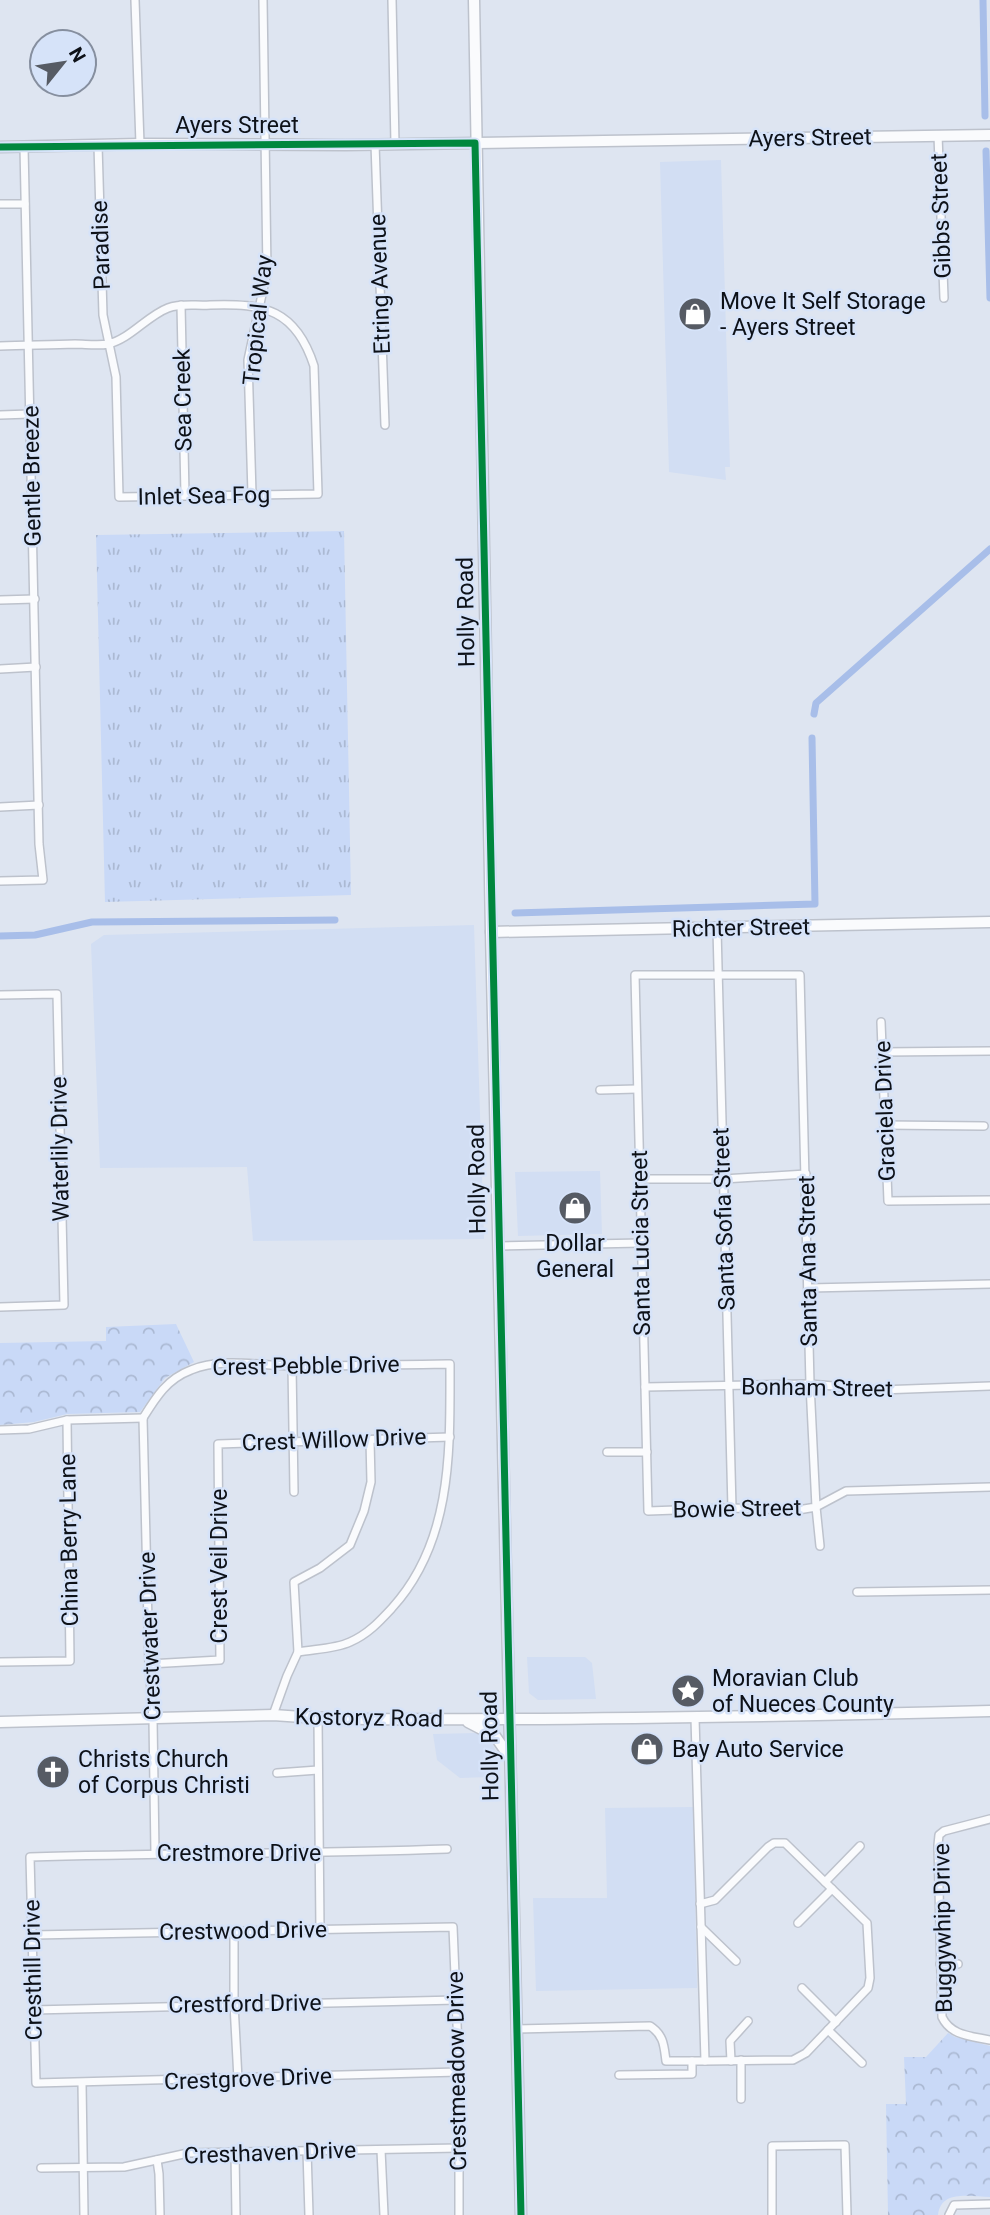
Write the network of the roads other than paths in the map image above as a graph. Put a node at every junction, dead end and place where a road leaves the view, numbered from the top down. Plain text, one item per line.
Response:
1 (135, 0) edge
2 (263, 0) edge
3 (392, 0) edge
4 (474, 0) edge
5 (939, 135) junction
6 (990, 135) edge
7 (475, 143) junction
8 (141, 144) junction
9 (375, 144) junction
10 (395, 144) junction
11 (98, 145) junction
12 (265, 146) junction
13 (0, 147) edge
14 (24, 147) junction
15 (0, 204) edge
16 (25, 204) junction
17 (944, 298) dead end
18 (181, 305) junction
19 (260, 306) junction
20 (108, 344) junction
21 (29, 345) junction
22 (0, 346) edge
23 (30, 414) junction
24 (0, 415) edge
25 (385, 425) dead end
26 (252, 494) junction
27 (185, 495) junction
28 (35, 599) junction
29 (0, 600) edge
30 (36, 667) junction
31 (0, 669) edge
32 (39, 805) junction
33 (0, 807) edge
34 (0, 881) edge
35 (990, 922) edge
36 (717, 929) junction
37 (491, 932) junction
38 (717, 975) junction
39 (0, 995) edge
40 (881, 1022) dead end
41 (990, 1051) edge
42 (883, 1052) junction
43 (600, 1090) dead end
44 (637, 1090) junction
45 (884, 1125) junction
46 (984, 1126) dead end
47 (806, 1174) junction
48 (639, 1179) junction
49 (723, 1179) junction
50 (990, 1200) edge
51 (641, 1243) junction
52 (498, 1246) junction
53 (990, 1284) edge
54 (809, 1288) junction
55 (0, 1307) edge
56 (292, 1366) junction
57 (810, 1384) junction
58 (729, 1386) junction
59 (990, 1386) edge
60 (645, 1387) junction
61 (143, 1418) junction
62 (68, 1420) junction
63 (0, 1430) edge
64 (450, 1437) junction
65 (370, 1440) junction
66 (293, 1441) junction
67 (218, 1444) joint
68 (607, 1452) dead end
69 (647, 1452) junction
70 (990, 1487) edge
71 (294, 1492) dead end
72 (816, 1507) junction
73 (732, 1508) junction
74 (648, 1511) joint
75 (820, 1546) dead end
76 (990, 1590) edge
77 (857, 1592) dead end
78 (298, 1652) junction
79 (0, 1662) edge
80 (149, 1664) junction
81 (990, 1710) edge
82 (273, 1715) junction
83 (318, 1718) junction
84 (695, 1718) junction
85 (153, 1719) junction
86 (509, 1719) junction
87 (461, 1720) junction
88 (0, 1722) edge
89 (510, 1756) junction
90 (318, 1770) junction
91 (277, 1773) dead end
92 (990, 1819) edge
93 (860, 1846) dead end
94 (447, 1849) dead end
95 (155, 1853) junction
96 (319, 1854) junction
97 (30, 1857) joint
98 (825, 1882) junction
99 (832, 1889) junction
100 (700, 1904) junction
101 (798, 1923) dead end
102 (453, 1927) joint
103 (701, 1927) junction
104 (234, 1930) junction
105 (320, 1930) junction
106 (33, 1935) junction
107 (736, 1961) dead end
108 (940, 1964) junction
109 (958, 1964) dead end
110 (802, 1989) dead end
111 (457, 2000) junction
112 (234, 2004) junction
113 (33, 2010) junction
114 (748, 2021) dead end
115 (836, 2022) junction
116 (516, 2029) junction
117 (828, 2030) junction
118 (990, 2040) edge
119 (705, 2060) junction
120 (741, 2060) junction
121 (666, 2061) junction
122 (692, 2061) junction
123 (731, 2061) junction
124 (862, 2063) dead end
125 (459, 2072) junction
126 (663, 2074) junction
127 (619, 2076) dead end
128 (238, 2079) junction
129 (36, 2083) joint
130 (82, 2083) junction
131 (741, 2099) dead end
132 (459, 2148) junction
133 (381, 2150) junction
134 (307, 2151) junction
135 (235, 2152) junction
136 (157, 2160) junction
137 (83, 2167) junction
138 (41, 2168) dead end
139 (990, 2204) edge
140 (84, 2215) edge
141 (160, 2215) edge
142 (236, 2215) edge
143 (309, 2215) edge
144 (384, 2215) edge
145 (459, 2215) edge
146 (521, 2215) edge
147 (772, 2215) edge
148 (847, 2215) edge
149 (948, 2215) edge

1 - 8 street
2 - 12 street, Tropical Way
3 - 10 street
4 - 7 main road, Holly Road
5 - 6 main road, Ayers Street
5 - 7 main road, Ayers Street
5 - 17 street, Gibbs Street
7 - 10 main road, Ayers Street
7 - 37 main road, Holly Road
8 - 11 main road, Ayers Street
8 - 12 main road, Ayers Street
9 - 10 main road, Ayers Street
9 - 12 main road, Ayers Street
9 - 25 street, Etring Avenue
11 - 14 main road, Ayers Street
11 - 20 street, Paradise
12 - 19 street, Tropical Way
13 - 14 main road, Ayers Street
14 - 16 street, Gentle Breeze
15 - 16 street
16 - 21 street, Gentle Breeze
18 - 19 street
18 - 20 street
18 - 27 street, Sea Creek
19 - 26 street, Tropical Way
19 - 26 street, Inlet Sea Fog
20 - 21 street
20 - 27 street, Inlet Sea Fog
21 - 22 street
21 - 23 street, Gentle Breeze
23 - 24 street
23 - 28 street, Gentle Breeze
26 - 27 street, Inlet Sea Fog
28 - 29 street
28 - 30 street, Gentle Breeze
30 - 31 street
30 - 32 street, Gentle Breeze
32 - 33 street
32 - 34 street, Gentle Breeze
35 - 36 main road, Richter Street
36 - 37 main road, Richter Street
36 - 38 street, Santa Sofia Street
37 - 52 main road, Holly Road
38 - 44 street, Santa Lucia Street
38 - 47 street, Santa Ana Street
38 - 49 street, Santa Sofia Street
39 - 55 street, Waterlily Drive
40 - 42 street, Graciela Drive
41 - 42 street
42 - 45 street, Graciela Drive
43 - 44 street
44 - 48 street, Santa Lucia Street
45 - 46 street
45 - 50 street, Graciela Drive
47 - 49 street
47 - 54 street, Santa Ana Street
48 - 49 street
48 - 51 street, Santa Lucia Street
49 - 58 street, Santa Sofia Street
51 - 52 street
51 - 60 street, Santa Lucia Street
52 - 86 main road, Holly Road
53 - 54 street
54 - 57 street, Santa Ana Street
56 - 61 street, Crest Pebble Drive
56 - 64 street, Crest Pebble Drive
56 - 66 street
57 - 58 street, Bonham Street
57 - 59 street, Bonham Street
57 - 72 street, Santa Ana Street
58 - 60 street, Bonham Street
58 - 73 street, Santa Sofia Street
60 - 69 street, Santa Lucia Street
61 - 62 street
61 - 80 street, Crestwater Drive
62 - 63 street
62 - 79 street, China Berry Lane
64 - 65 street, Crest Willow Drive
64 - 78 street
65 - 66 street, Crest Willow Drive
65 - 78 street
66 - 67 street, Crest Willow Drive
66 - 71 street
67 - 80 street, Crest Veil Drive
68 - 69 street
69 - 74 street, Santa Lucia Street
70 - 72 street, Bowie Street
72 - 73 street, Bowie Street
72 - 75 street, Santa Ana Street
73 - 74 street, Bowie Street
76 - 77 street
78 - 82 street
80 - 85 street, Crestwater Drive
81 - 84 main road, Kostoryz Road
82 - 83 main road, Kostoryz Road
82 - 85 main road, Kostoryz Road
83 - 87 main road, Kostoryz Road
83 - 90 street
84 - 86 main road, Kostoryz Road
84 - 100 street
85 - 88 main road, Kostoryz Road
85 - 95 street, Crestwater Drive
86 - 87 main road, Kostoryz Road
86 - 89 main road, Holly Road
87 - 89 main road
89 - 116 main road, Holly Road
90 - 91 street
90 - 96 street
92 - 108 street, Buggywhip Drive
93 - 98 street
94 - 96 street, Crestmore Drive
95 - 96 street, Crestmore Drive
95 - 97 street, Crestmore Drive
96 - 105 street
97 - 106 street, Cresthill Drive
98 - 99 street
98 - 100 street
99 - 101 street
99 - 115 street
100 - 103 street
102 - 105 street, Crestwood Drive
102 - 111 street, Crestmeadow Drive
103 - 107 street
103 - 119 street
104 - 105 street, Crestwood Drive
104 - 106 street, Crestwood Drive
104 - 112 street
106 - 113 street, Cresthill Drive
108 - 109 street
108 - 118 street, Buggywhip Drive
110 - 115 street
111 - 112 street, Crestford Drive
111 - 125 street, Crestmeadow Drive
112 - 113 street, Crestford Drive
112 - 128 street
113 - 129 street, Cresthill Drive
114 - 123 street
115 - 117 street
116 - 121 street
116 - 146 main road, Holly Road
117 - 120 street
117 - 124 street
119 - 122 street
119 - 123 street
120 - 123 street
120 - 131 street
121 - 122 street
121 - 126 street
122 - 126 street
125 - 128 street, Crestgrove Drive
125 - 132 street, Crestmeadow Drive
126 - 127 street
128 - 130 street, Crestgrove Drive
129 - 130 street, Crestgrove Drive
130 - 137 street
132 - 133 street, Cresthaven Drive
132 - 145 street, Crestmeadow Drive
133 - 134 street, Cresthaven Drive
133 - 144 street
134 - 135 street, Cresthaven Drive
134 - 143 street
135 - 136 street, Cresthaven Drive
135 - 142 street
136 - 137 street, Cresthaven Drive
136 - 141 street
137 - 138 street, Cresthaven Drive
137 - 140 street
139 - 149 street
147 - 148 street

